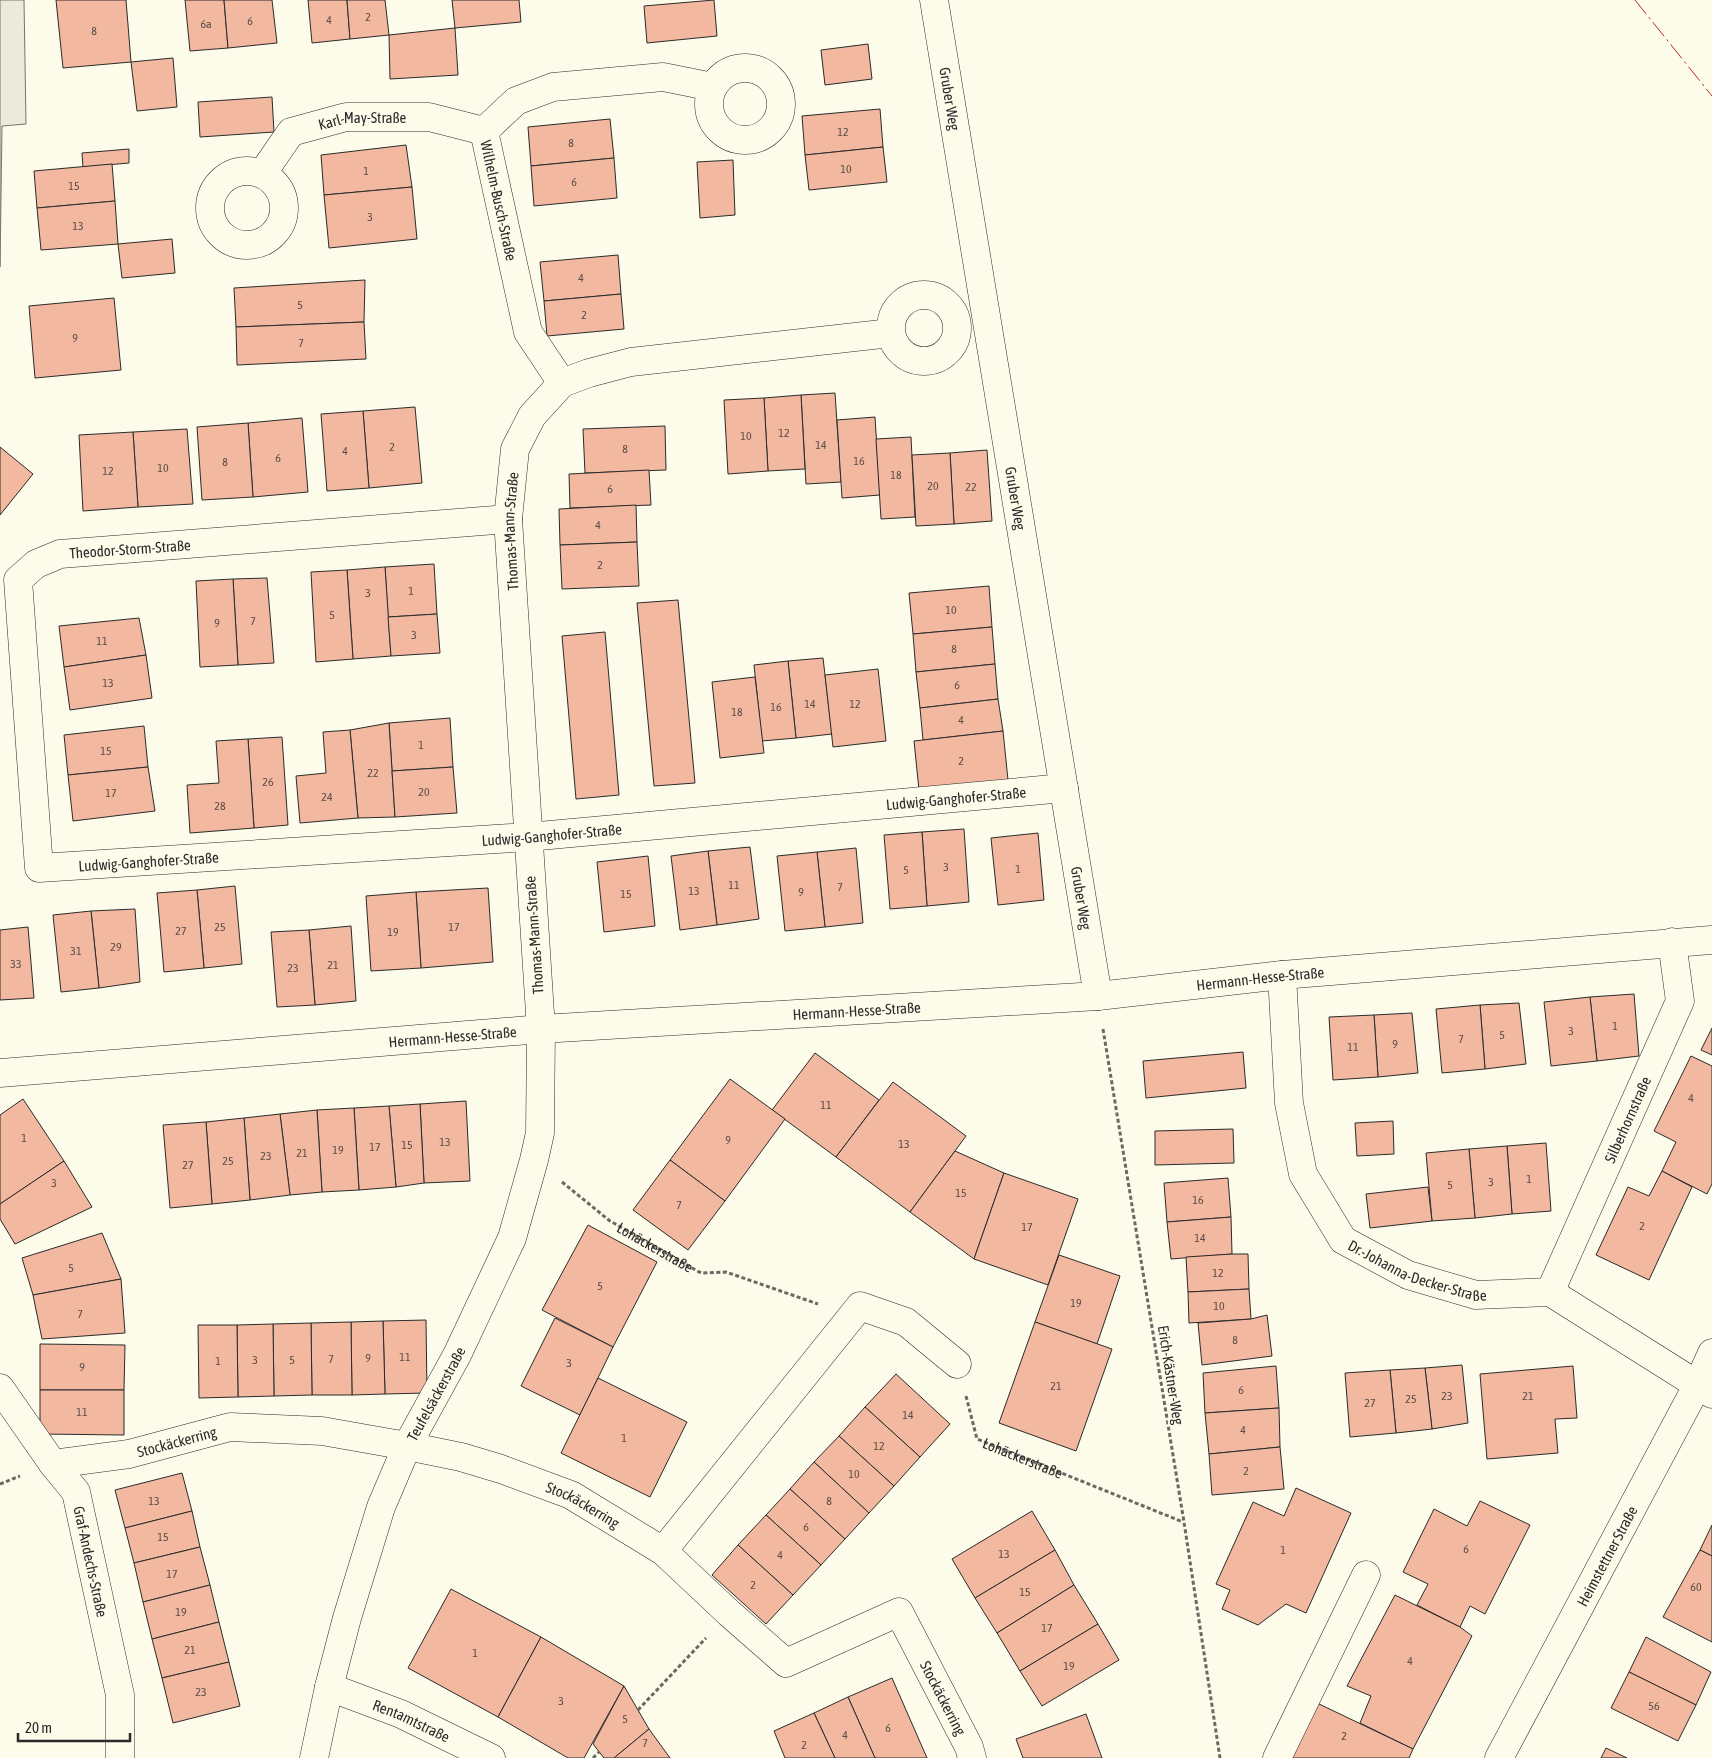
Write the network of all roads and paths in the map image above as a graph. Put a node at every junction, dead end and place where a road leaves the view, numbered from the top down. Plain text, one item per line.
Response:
1 (934, 0) edge
2 (713, 87) dead end
3 (484, 131) junction
4 (262, 174) dead end
5 (891, 334) dead end
6 (562, 383) junction
7 (508, 519) junction
8 (1064, 788) junction
9 (528, 837) junction
10 (39, 868) joint
11 (1711, 940) edge
12 (1672, 942) junction
13 (1282, 975) junction
14 (1098, 996) junction
15 (541, 1029) junction
16 (0, 1073) edge
17 (534, 1160) junction
18 (1550, 1292) junction
19 (847, 1323) junction
20 (1712, 1353) edge
21 (957, 1364) joint
22 (0, 1388) edge
23 (1705, 1389) edge
24 (407, 1446) junction
25 (53, 1464) junction
26 (1184, 1522) junction
27 (662, 1551) junction
28 (1366, 1574) dead end
29 (729, 1613) junction
30 (329, 1686) junction
31 (638, 1710) dead end
32 (599, 1752) dead end
33 (120, 1758) edge
34 (314, 1758) edge
35 (491, 1758) edge
36 (593, 1758) edge
37 (972, 1758) edge
38 (1220, 1758) edge
39 (1277, 1758) edge
40 (1499, 1758) edge

1 - 8 street, Gruber Weg
2 - 3 street, Wilhelm-Busch-Straße
3 - 4 street, Karl-May-Straße
3 - 6 street, Wilhelm-Busch-Straße
5 - 6 street, Thomas-Mann-Straße
6 - 7 street, Thomas-Mann-Straße
7 - 9 street, Thomas-Mann-Straße
7 - 10 street, Theodor-Storm-Straße
8 - 9 street, Ludwig-Ganghofer-Straße
8 - 14 street, Gruber Weg
9 - 10 street, Ludwig-Ganghofer-Straße
9 - 15 street, Thomas-Mann-Straße
11 - 12 street, Hermann-Hesse-Straße
12 - 13 street, Hermann-Hesse-Straße
12 - 18 street, Silberhornstraße
13 - 14 street, Hermann-Hesse-Straße
13 - 18 street, Dr.-Johanna-Decker-Straße
14 - 15 street, Hermann-Hesse-Straße
14 - 26 path, Erich-Kästner-Weg
15 - 16 street, Hermann-Hesse-Straße
15 - 17 street, Teufelsäckerstraße
17 - 19 path, Lohäckerstraße
17 - 24 street, Teufelsäckerstraße
18 - 23 street
19 - 21 street
19 - 27 street
20 - 23 street, Heimstettner Straße
21 - 26 path, Lohäckerstraße
22 - 25 street, Graf-Andechs-Straße
23 - 40 street, Heimstettner Straße
24 - 25 street, Stockäckerring
24 - 27 street, Stockäckerring
24 - 30 street, Teufelsäckerstraße
25 - 33 street, Graf-Andechs-Straße
26 - 38 path, Erich-Kästner-Weg
27 - 29 street, Stockäckerring
28 - 39 street
29 - 31 path
29 - 37 street, Stockäckerring
30 - 34 street, Teufelsäckerstraße
30 - 35 street, Rentamtstraße
32 - 36 path

